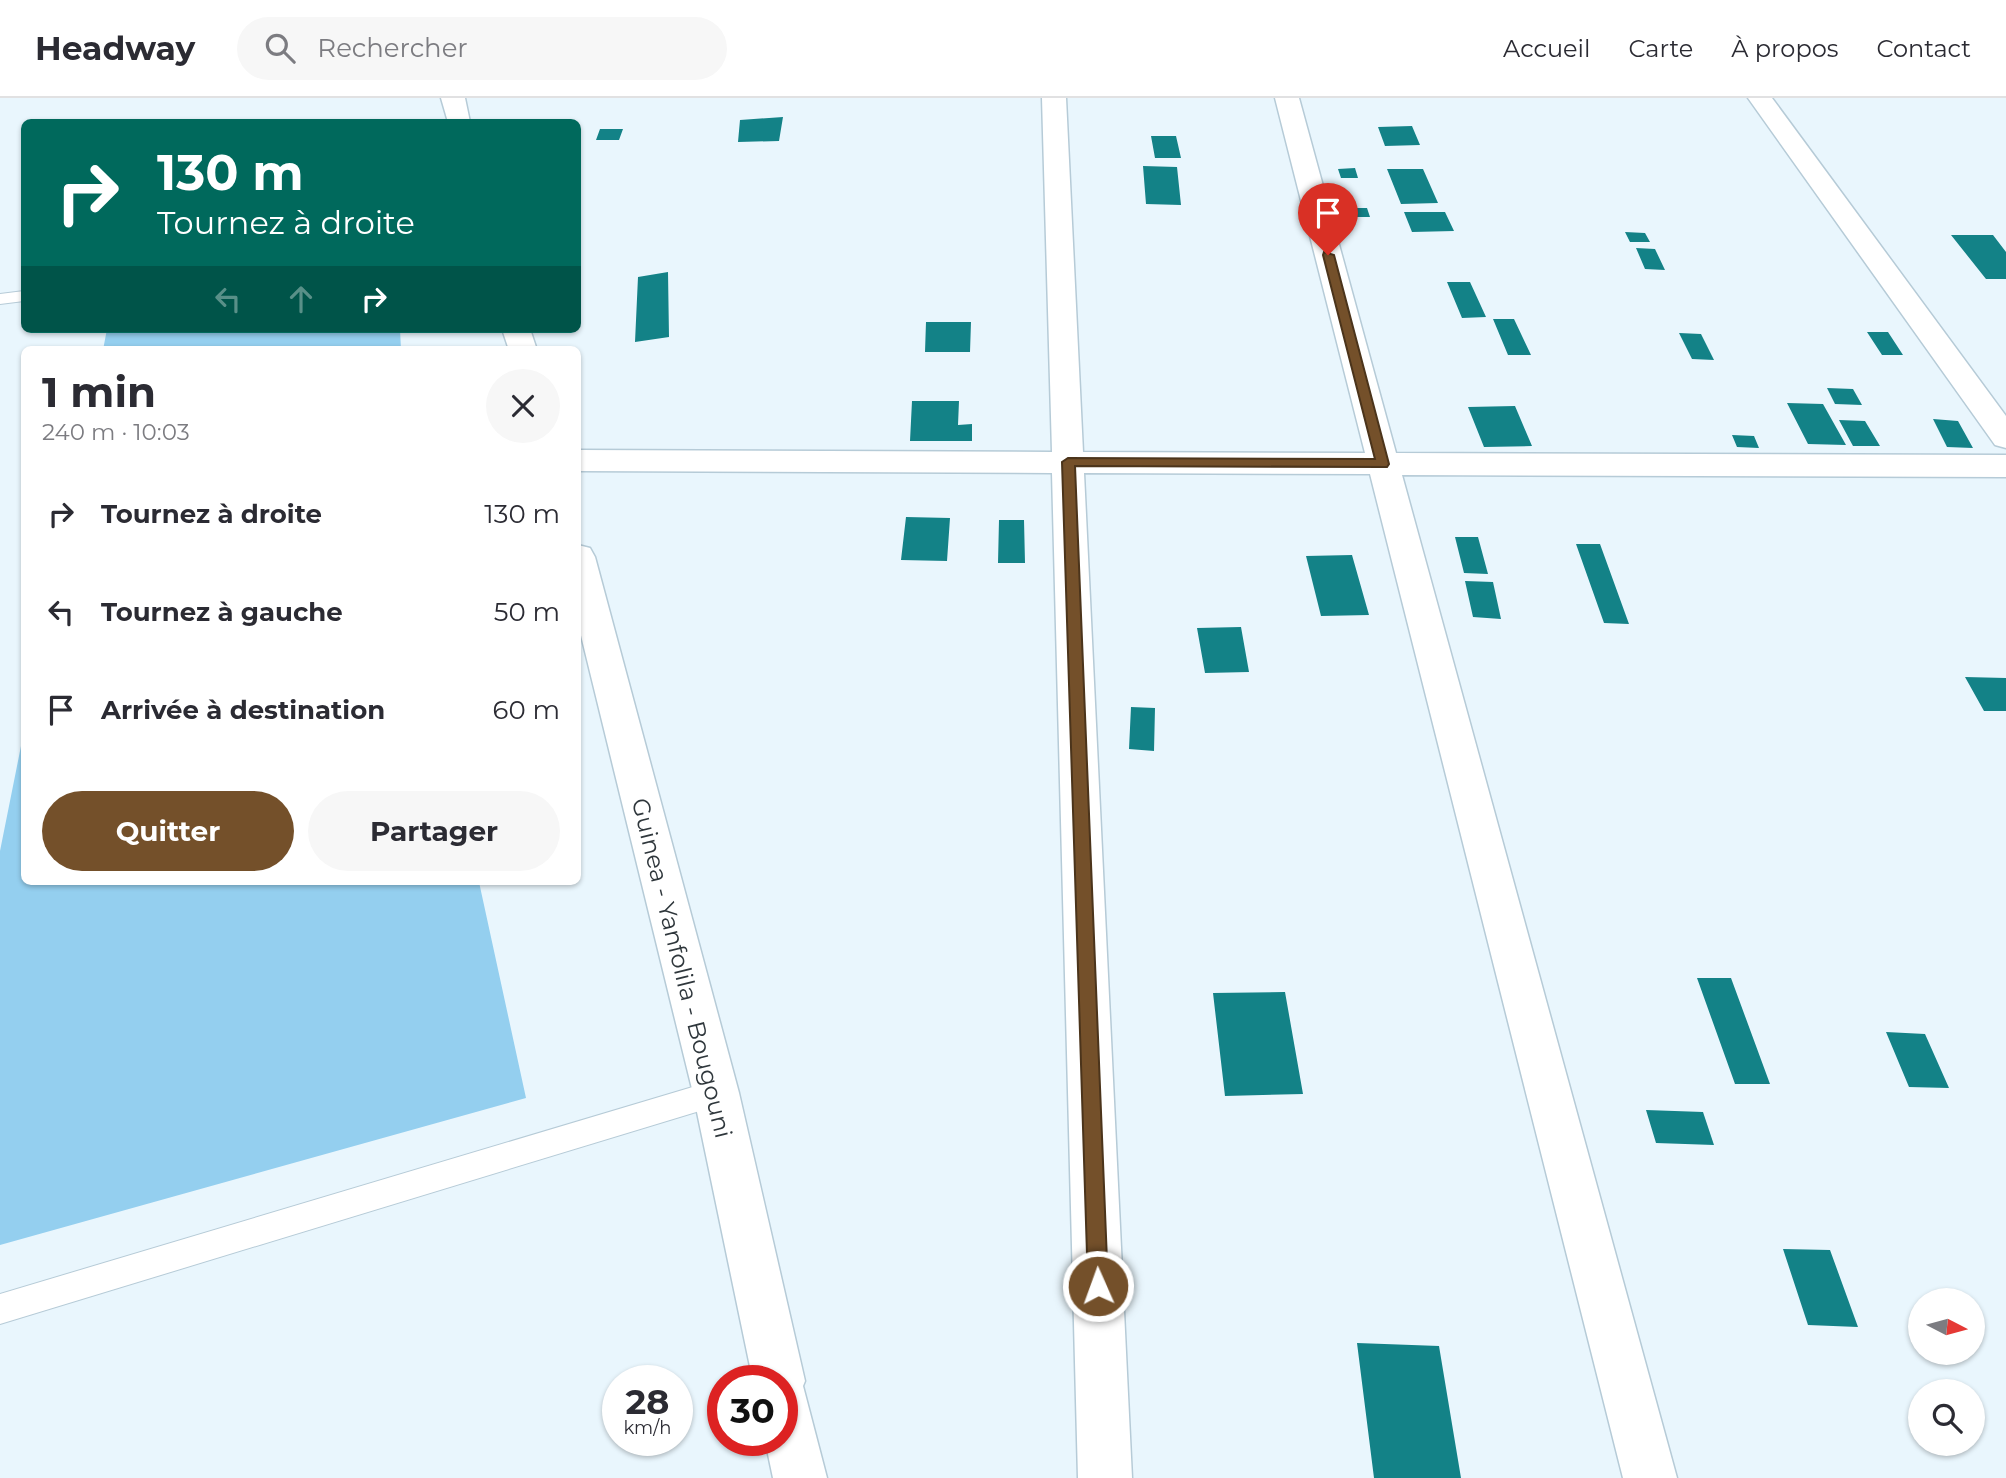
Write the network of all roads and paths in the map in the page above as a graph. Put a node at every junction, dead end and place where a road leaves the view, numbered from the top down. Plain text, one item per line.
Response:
1 (453, 98) edge
2 (1054, 98) edge
3 (1287, 98) edge
4 (1760, 98) edge
5 (457, 119) edge
6 (21, 296) edge
7 (0, 299) edge
8 (2006, 438) edge
9 (581, 460) edge
10 (1068, 462) junction
11 (1383, 464) junction
12 (2006, 466) edge
13 (581, 569) edge
14 (716, 1093) junction
15 (0, 1310) edge
16 (776, 1365) edge
17 (795, 1456) edge
18 (800, 1478) edge
19 (1105, 1478) edge
20 (1650, 1478) edge

1 - 5 street
2 - 10 street
3 - 11 street
4 - 8 street
6 - 7 lane
9 - 10 street
10 - 11 street
10 - 19 street
11 - 12 street
11 - 20 street
13 - 14 street, Guinea - Yanfolila - Bougouni
14 - 15 lane
14 - 16 street, Guinea - Yanfolila - Bougouni
17 - 18 street

